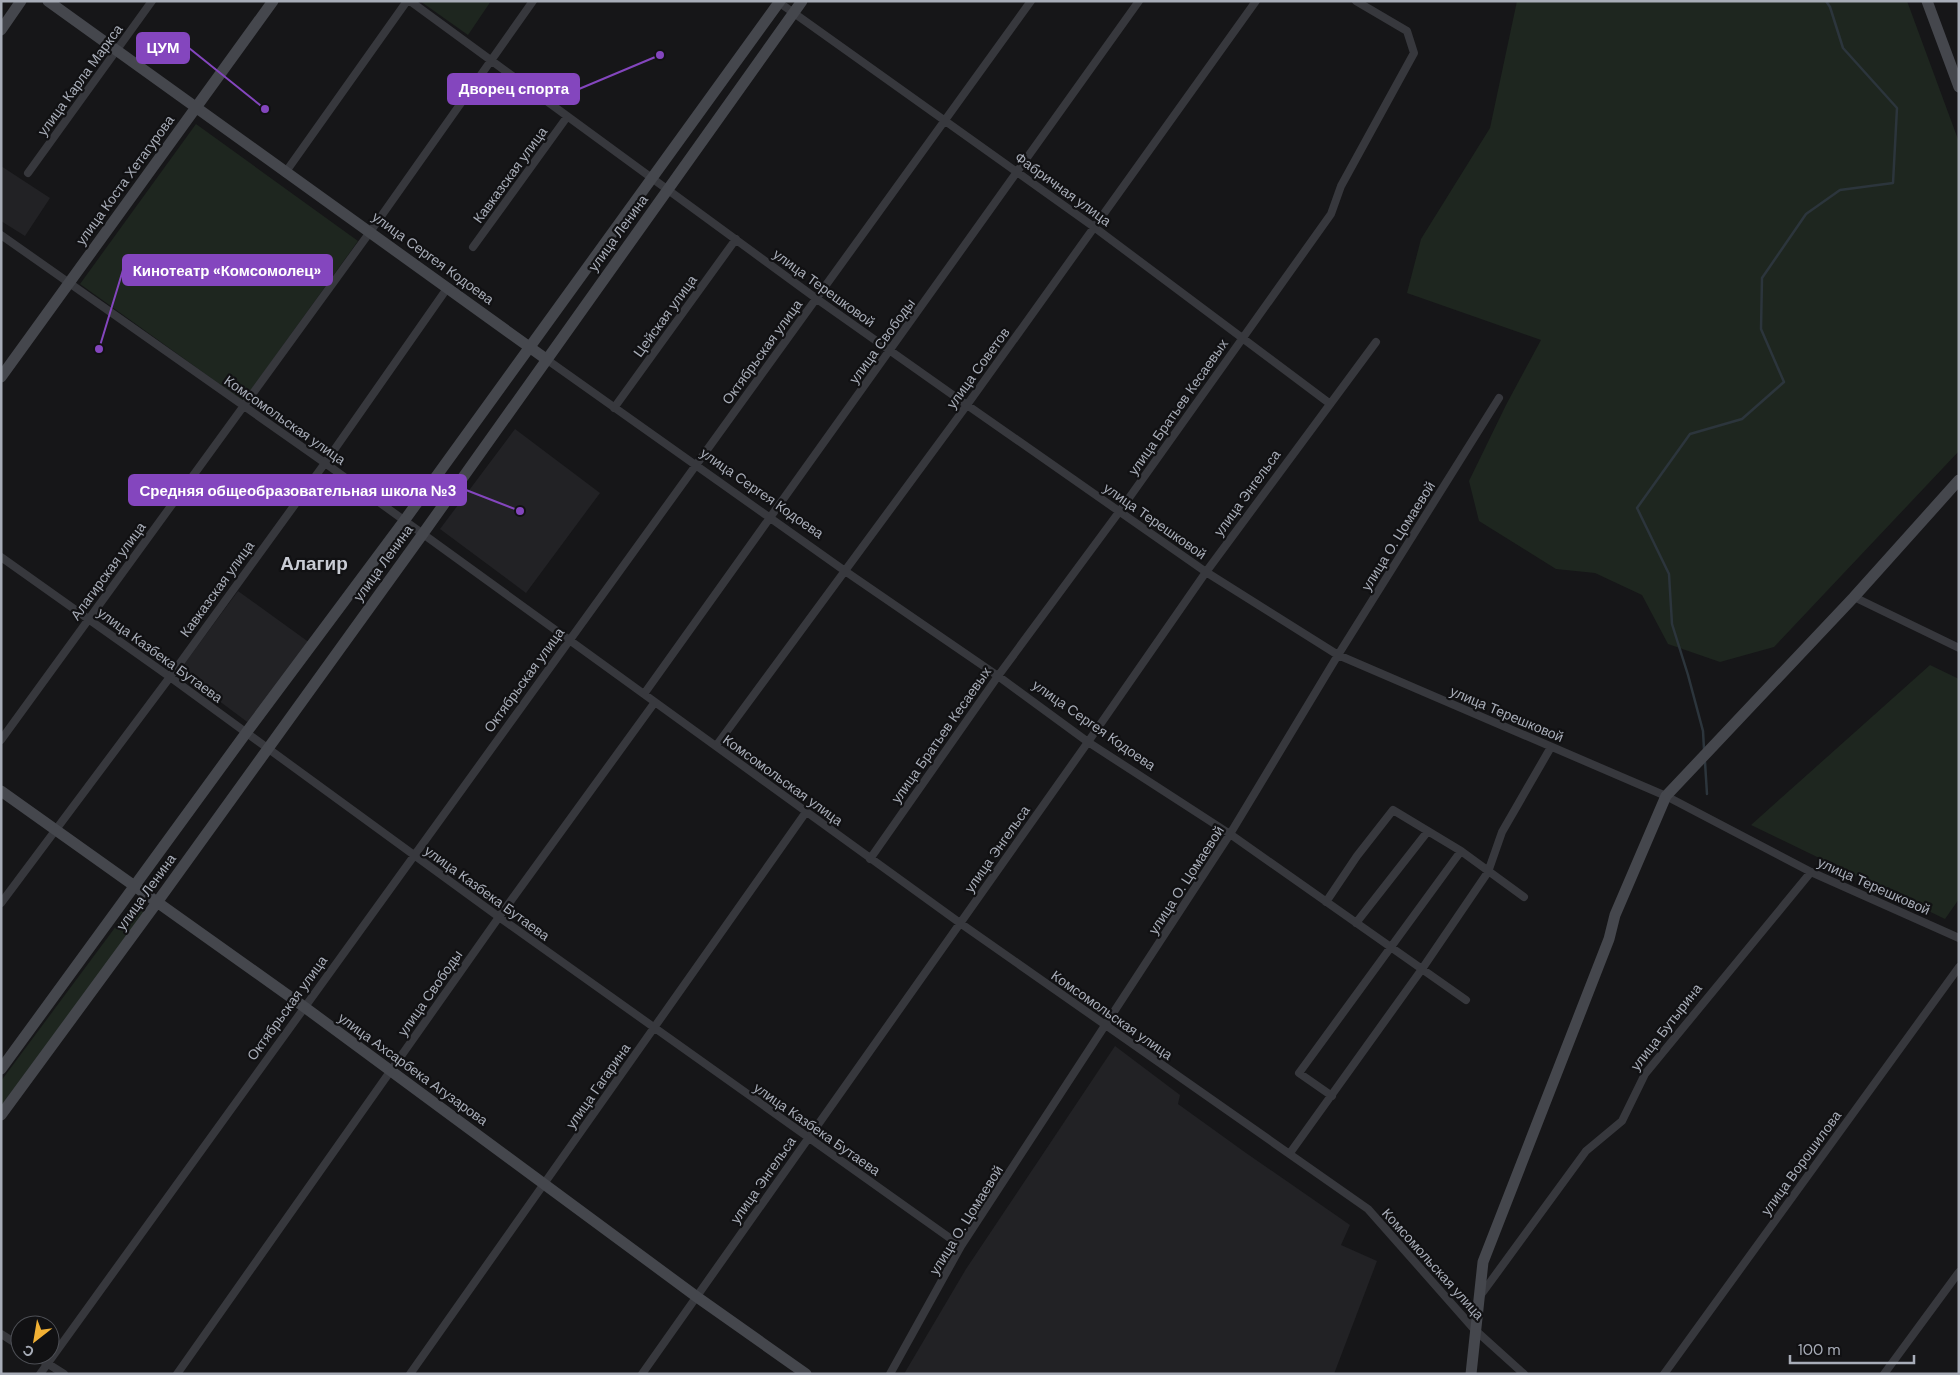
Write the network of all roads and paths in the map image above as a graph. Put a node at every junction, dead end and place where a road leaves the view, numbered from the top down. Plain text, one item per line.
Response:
1 (21, 1) edge
2 (48, 1) edge
3 (152, 1) edge
4 (273, 1) edge
5 (408, 1) edge
6 (532, 1) edge
7 (802, 1) edge
8 (1031, 1) edge
9 (1139, 1) edge
10 (1256, 1) edge
11 (1356, 1) edge
12 (1927, 1) edge
13 (778, 2) edge
14 (794, 14) junction
15 (1, 30) edge
16 (116, 51) junction
17 (490, 61) junction
18 (1959, 87) edge
19 (196, 107) junction
20 (567, 117) junction
21 (946, 120) junction
22 (285, 172) junction
23 (1018, 172) junction
24 (28, 173) dead end
25 (652, 178) junction
26 (668, 189) junction
27 (1094, 227) junction
28 (370, 232) junction
29 (1, 235) edge
30 (736, 239) junction
31 (473, 248) dead end
32 (69, 283) junction
33 (448, 287) junction
34 (817, 299) junction
35 (1242, 338) junction
36 (1376, 342) dead end
37 (530, 346) junction
38 (890, 351) junction
39 (546, 359) junction
40 (1, 377) edge
41 (1499, 398) dead end
42 (1329, 403) junction
43 (967, 405) junction
44 (244, 406) junction
45 (614, 408) junction
46 (325, 463) junction
47 (696, 465) junction
48 (1959, 480) edge
49 (1119, 512) junction
50 (772, 518) junction
51 (404, 521) junction
52 (422, 535) junction
53 (1, 557) edge
54 (845, 571) junction
55 (1206, 572) junction
56 (1854, 597) junction
57 (88, 618) junction
58 (568, 640) junction
59 (1959, 648) edge
60 (1338, 655) junction
61 (998, 676) junction
62 (170, 677) junction
63 (644, 694) junction
64 (655, 702) junction
65 (246, 733) junction
66 (1, 740) edge
67 (1088, 742) junction
68 (716, 746) junction
69 (1551, 747) junction
70 (268, 748) junction
71 (1, 790) edge
72 (1666, 796) junction
73 (806, 812) junction
74 (54, 829) junction
75 (1428, 831) junction
76 (1230, 834) junction
77 (1461, 851) junction
78 (413, 856) junction
79 (870, 859) junction
80 (1488, 872) junction
81 (1811, 872) junction
82 (136, 886) junction
83 (1524, 897) dead end
84 (158, 901) junction
85 (1, 902) edge
86 (1326, 902) junction
87 (499, 917) junction
88 (960, 923) junction
89 (1356, 923) junction
90 (1959, 938) edge
91 (1391, 948) junction
92 (1959, 968) edge
93 (1422, 969) junction
94 (1466, 1000) dead end
95 (303, 1006) junction
96 (1106, 1027) junction
97 (654, 1029) junction
98 (1, 1069) edge
99 (390, 1070) junction
100 (1332, 1096) junction
101 (1, 1115) edge
102 (808, 1138) junction
103 (1290, 1153) junction
104 (544, 1184) junction
105 (961, 1246) junction
106 (1959, 1272) edge
107 (1950, 1284) junction
108 (1959, 1288) edge
109 (696, 1297) junction
110 (1478, 1298) junction
111 (1474, 1329) junction
112 (60, 1345) edge
113 (50, 1365) edge
114 (64, 1374) edge
115 (177, 1374) edge
116 (410, 1374) edge
117 (642, 1374) edge
118 (806, 1374) edge
119 (890, 1374) edge
120 (1471, 1374) edge
121 (1524, 1374) edge
122 (1664, 1374) edge
123 (1884, 1374) edge

1 - 15 street
2 - 16 street, улица Сергея Кодоева
3 - 16 street, улица Карла Маркса
4 - 19 street, улица Коста Хетагурова
5 - 17 street, улица Терешковой
5 - 22 street
6 - 17 street, Алагирская улица
7 - 14 street, улица Ленина
8 - 21 street, Октябрьская улица
9 - 23 street, улица Свободы
10 - 27 street, улица Советов
11 - 35 street, улица Братьев Кесаевых
12 - 18 street
13 - 14 street, Фабричная улица
13 - 25 street, улица Ленина
14 - 21 street, Фабричная улица
14 - 26 street, улица Ленина
16 - 19 street, улица Сергея Кодоева
16 - 24 street, улица Карла Маркса
17 - 20 street, улица Терешковой
17 - 28 street, Алагирская улица
19 - 22 street, улица Сергея Кодоева
19 - 32 street, улица Коста Хетагурова
20 - 25 street, улица Терешковой
20 - 31 street, Кавказская улица
21 - 23 street, Фабричная улица
21 - 34 street, Октябрьская улица
22 - 28 street, улица Сергея Кодоева
23 - 27 street, Фабричная улица
23 - 38 street, улица Свободы
25 - 26 street, улица Терешковой
25 - 37 street, улица Ленина
26 - 30 street, улица Терешковой
26 - 39 street, улица Ленина
27 - 35 street, Фабричная улица
27 - 43 street, улица Советов
28 - 33 street, улица Сергея Кодоева
28 - 44 street, Алагирская улица
29 - 32 street, Комсомольская улица
30 - 34 street, улица Терешковой
30 - 45 street, Цейская улица
32 - 40 street, улица Коста Хетагурова
32 - 44 street, Комсомольская улица
33 - 37 street, улица Сергея Кодоева
33 - 46 street, Кавказская улица
34 - 38 street, улица Терешковой
34 - 47 street, Октябрьская улица
35 - 42 street, Фабричная улица
35 - 49 street, улица Братьев Кесаевых
36 - 42 street, улица Энгельса
37 - 39 street, улица Сергея Кодоева
37 - 51 street, улица Ленина
38 - 43 street, улица Терешковой
38 - 50 street, улица Свободы
39 - 45 street, улица Сергея Кодоева
39 - 52 street, улица Ленина
41 - 60 street, улица О. Цомаевой
42 - 55 street, улица Энгельса
43 - 49 street, улица Терешковой
43 - 54 street, улица Советов
44 - 46 street, Комсомольская улица
44 - 57 street, Алагирская улица
45 - 47 street, улица Сергея Кодоева
46 - 51 street, Комсомольская улица
46 - 62 street, Кавказская улица
47 - 50 street, улица Сергея Кодоева
47 - 58 street, Октябрьская улица
48 - 56 street
49 - 55 street, улица Терешковой
49 - 61 street, улица Братьев Кесаевых
50 - 54 street, улица Сергея Кодоева
50 - 63 street, улица Свободы
51 - 52 street, Комсомольская улица
51 - 65 street, улица Ленина
52 - 58 street, Комсомольская улица
52 - 70 street, улица Ленина
53 - 57 street, улица Казбека Бутаева
54 - 61 street, улица Сергея Кодоева
54 - 68 street, улица Советов
55 - 60 street, улица Терешковой
55 - 67 street, улица Энгельса
56 - 59 street
56 - 72 street
57 - 62 street, улица Казбека Бутаева
57 - 66 street, Алагирская улица
58 - 63 street, Комсомольская улица
58 - 78 street, Октябрьская улица
60 - 69 street, улица Терешковой
60 - 76 street, улица О. Цомаевой
61 - 67 street, улица Сергея Кодоева
61 - 79 street, улица Братьев Кесаевых
62 - 65 street, улица Казбека Бутаева
62 - 74 street, Кавказская улица
63 - 64 street, Комсомольская улица
64 - 68 street, Комсомольская улица
64 - 87 street, улица Свободы
65 - 70 street, улица Казбека Бутаева
65 - 82 street, улица Ленина
67 - 76 street, улица Сергея Кодоева
67 - 88 street, улица Энгельса
68 - 73 street, Комсомольская улица
69 - 72 street, улица Терешковой
69 - 80 street
70 - 78 street, улица Казбека Бутаева
70 - 84 street, улица Ленина
71 - 74 street, улица Ахсарбека Агузарова
72 - 81 street, улица Терешковой
72 - 110 street
73 - 79 street, Комсомольская улица
73 - 97 street, улица Гагарина
74 - 82 street, улица Ахсарбека Агузарова
74 - 85 street, Кавказская улица
75 - 77 street
75 - 86 street
75 - 89 street
76 - 86 street, улица Сергея Кодоева
76 - 96 street, улица О. Цомаевой
77 - 80 street
77 - 91 street
78 - 87 street, улица Казбека Бутаева
78 - 95 street, Октябрьская улица
79 - 88 street, Комсомольская улица
80 - 83 street
80 - 93 street
81 - 90 street, улица Терешковой
81 - 110 street, улица Бутырина
82 - 84 street, улица Ахсарбека Агузарова
82 - 98 street, улица Ленина
84 - 95 street, улица Ахсарбека Агузарова
84 - 101 street, улица Ленина
86 - 89 street, улица Сергея Кодоева
87 - 97 street, улица Казбека Бутаева
87 - 99 street, улица Свободы
88 - 96 street, Комсомольская улица
88 - 102 street, улица Энгельса
89 - 91 street, улица Сергея Кодоева
91 - 93 street, улица Сергея Кодоева
91 - 100 street
92 - 122 street, улица Ворошилова
93 - 94 street, улица Сергея Кодоева
93 - 100 street
95 - 99 street, улица Ахсарбека Агузарова
95 - 112 street, Октябрьская улица
96 - 103 street, Комсомольская улица
96 - 105 street, улица О. Цомаевой
97 - 102 street, улица Казбека Бутаева
97 - 104 street, улица Гагарина
99 - 104 street, улица Ахсарбека Агузарова
99 - 115 street, улица Свободы
100 - 103 street
102 - 105 street, улица Казбека Бутаева
102 - 109 street, улица Энгельса
103 - 111 street, Комсомольская улица
104 - 109 street, улица Ахсарбека Агузарова
104 - 116 street, улица Гагарина
105 - 119 street, улица О. Цомаевой
106 - 107 street
107 - 108 street
107 - 123 street
109 - 117 street, улица Энгельса
109 - 118 street, улица Ахсарбека Агузарова
110 - 111 street
111 - 120 street
111 - 121 street, Комсомольская улица
113 - 114 street

